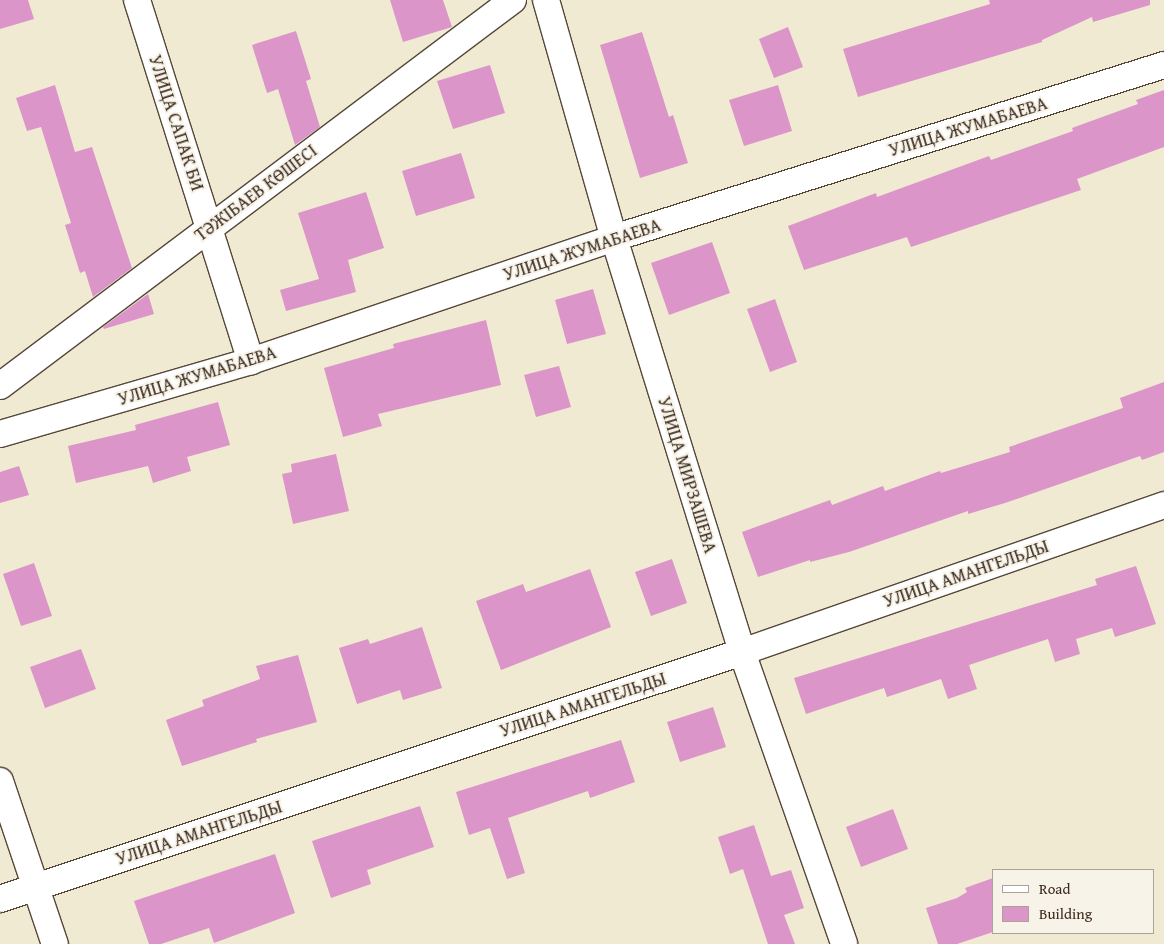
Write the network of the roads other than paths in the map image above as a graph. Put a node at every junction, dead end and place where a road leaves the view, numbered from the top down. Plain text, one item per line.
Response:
1 (137, 0) edge
2 (513, 0) edge
3 (546, 0) edge
4 (1164, 65) edge
5 (614, 238) junction
6 (251, 361) junction
7 (0, 386) edge
8 (0, 434) edge
9 (1164, 506) edge
10 (742, 652) junction
11 (0, 781) edge
12 (35, 887) junction
13 (0, 899) edge
14 (55, 944) edge
15 (844, 944) edge

1 - 6 street, УЛИЦА САПАК БИ
2 - 7 street, ТӘЖІБАЕВ КӨШЕСІ
3 - 5 street, УЛИЦА МИРЗАШЕВА
4 - 5 street, УЛИЦА ЖУМАБАЕВА
5 - 6 street, УЛИЦА ЖУМАБАЕВА
5 - 10 street, УЛИЦА МИРЗАШЕВА
6 - 8 street, УЛИЦА ЖУМАБАЕВА
9 - 10 street, УЛИЦА АМАНГЕЛЬДЫ
10 - 12 street, УЛИЦА АМАНГЕЛЬДЫ
10 - 15 street, УЛИЦА МИРЗАШЕВА
11 - 12 street
12 - 13 street, УЛИЦА АМАНГЕЛЬДЫ
12 - 14 street

